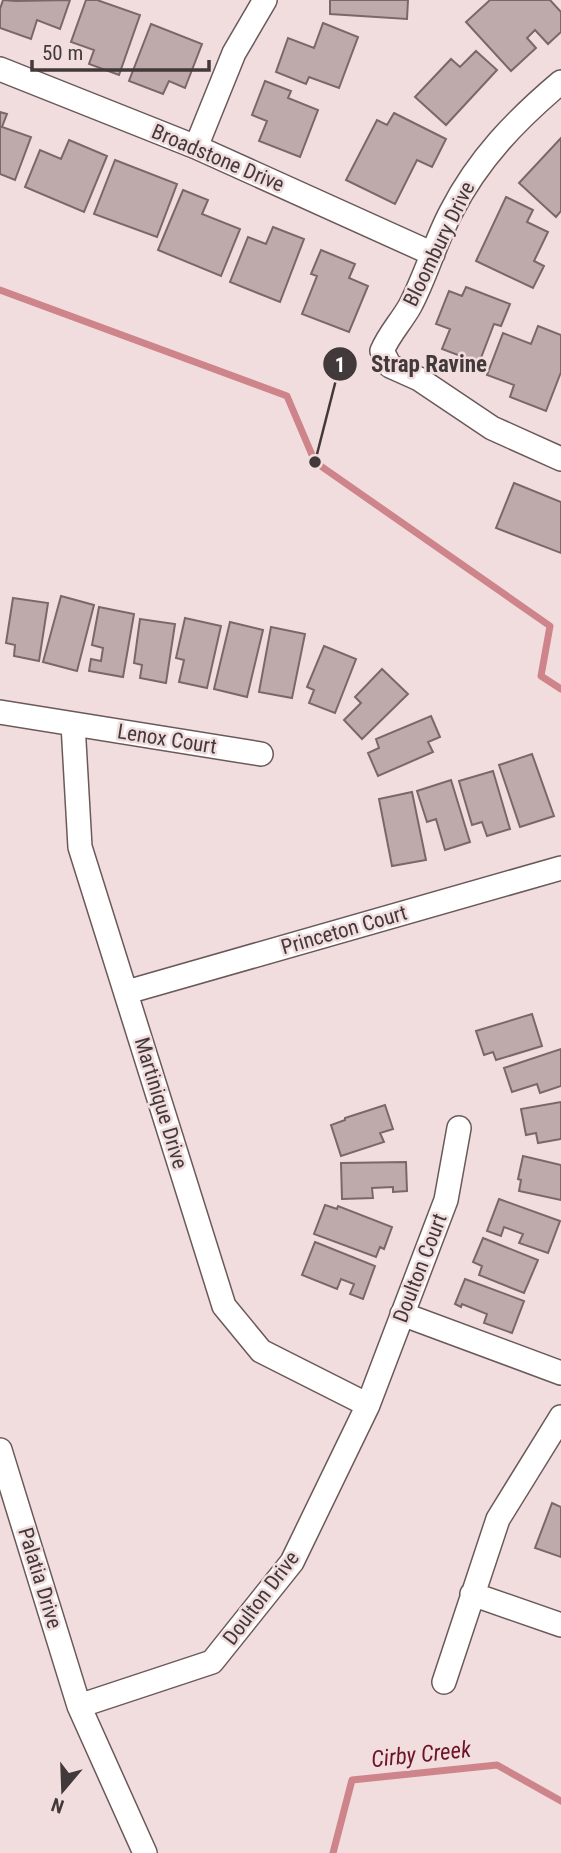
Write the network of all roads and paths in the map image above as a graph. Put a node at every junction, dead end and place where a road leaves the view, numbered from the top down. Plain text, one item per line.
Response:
1 (265, 0) edge
2 (0, 69) edge
3 (561, 82) edge
4 (196, 147) junction
5 (433, 254) junction
6 (561, 459) edge
7 (0, 712) edge
8 (73, 724) junction
9 (261, 754) dead end
10 (561, 868) edge
11 (127, 992) junction
12 (459, 1128) dead end
13 (402, 1314) junction
14 (561, 1373) edge
15 (368, 1405) junction
16 (561, 1417) edge
17 (0, 1450) edge
18 (472, 1594) junction
19 (561, 1625) edge
20 (444, 1682) dead end
21 (79, 1706) junction
22 (145, 1853) edge

1 - 4 street
2 - 4 street, Broadstone Drive
3 - 5 street, Bloombury Drive
4 - 5 street, Broadstone Drive
5 - 6 street, Bloombury Drive
7 - 8 street
8 - 9 street, Lenox Court
8 - 11 street, Martinique Drive
10 - 11 street, Princeton Court
11 - 15 street, Martinique Drive
12 - 13 street, Doulton Court
13 - 14 street
13 - 15 street, Doulton Court
15 - 21 street, Doulton Drive
16 - 18 street
17 - 21 street, Palatia Drive
18 - 19 street
18 - 20 street
21 - 22 street, Palatia Drive

